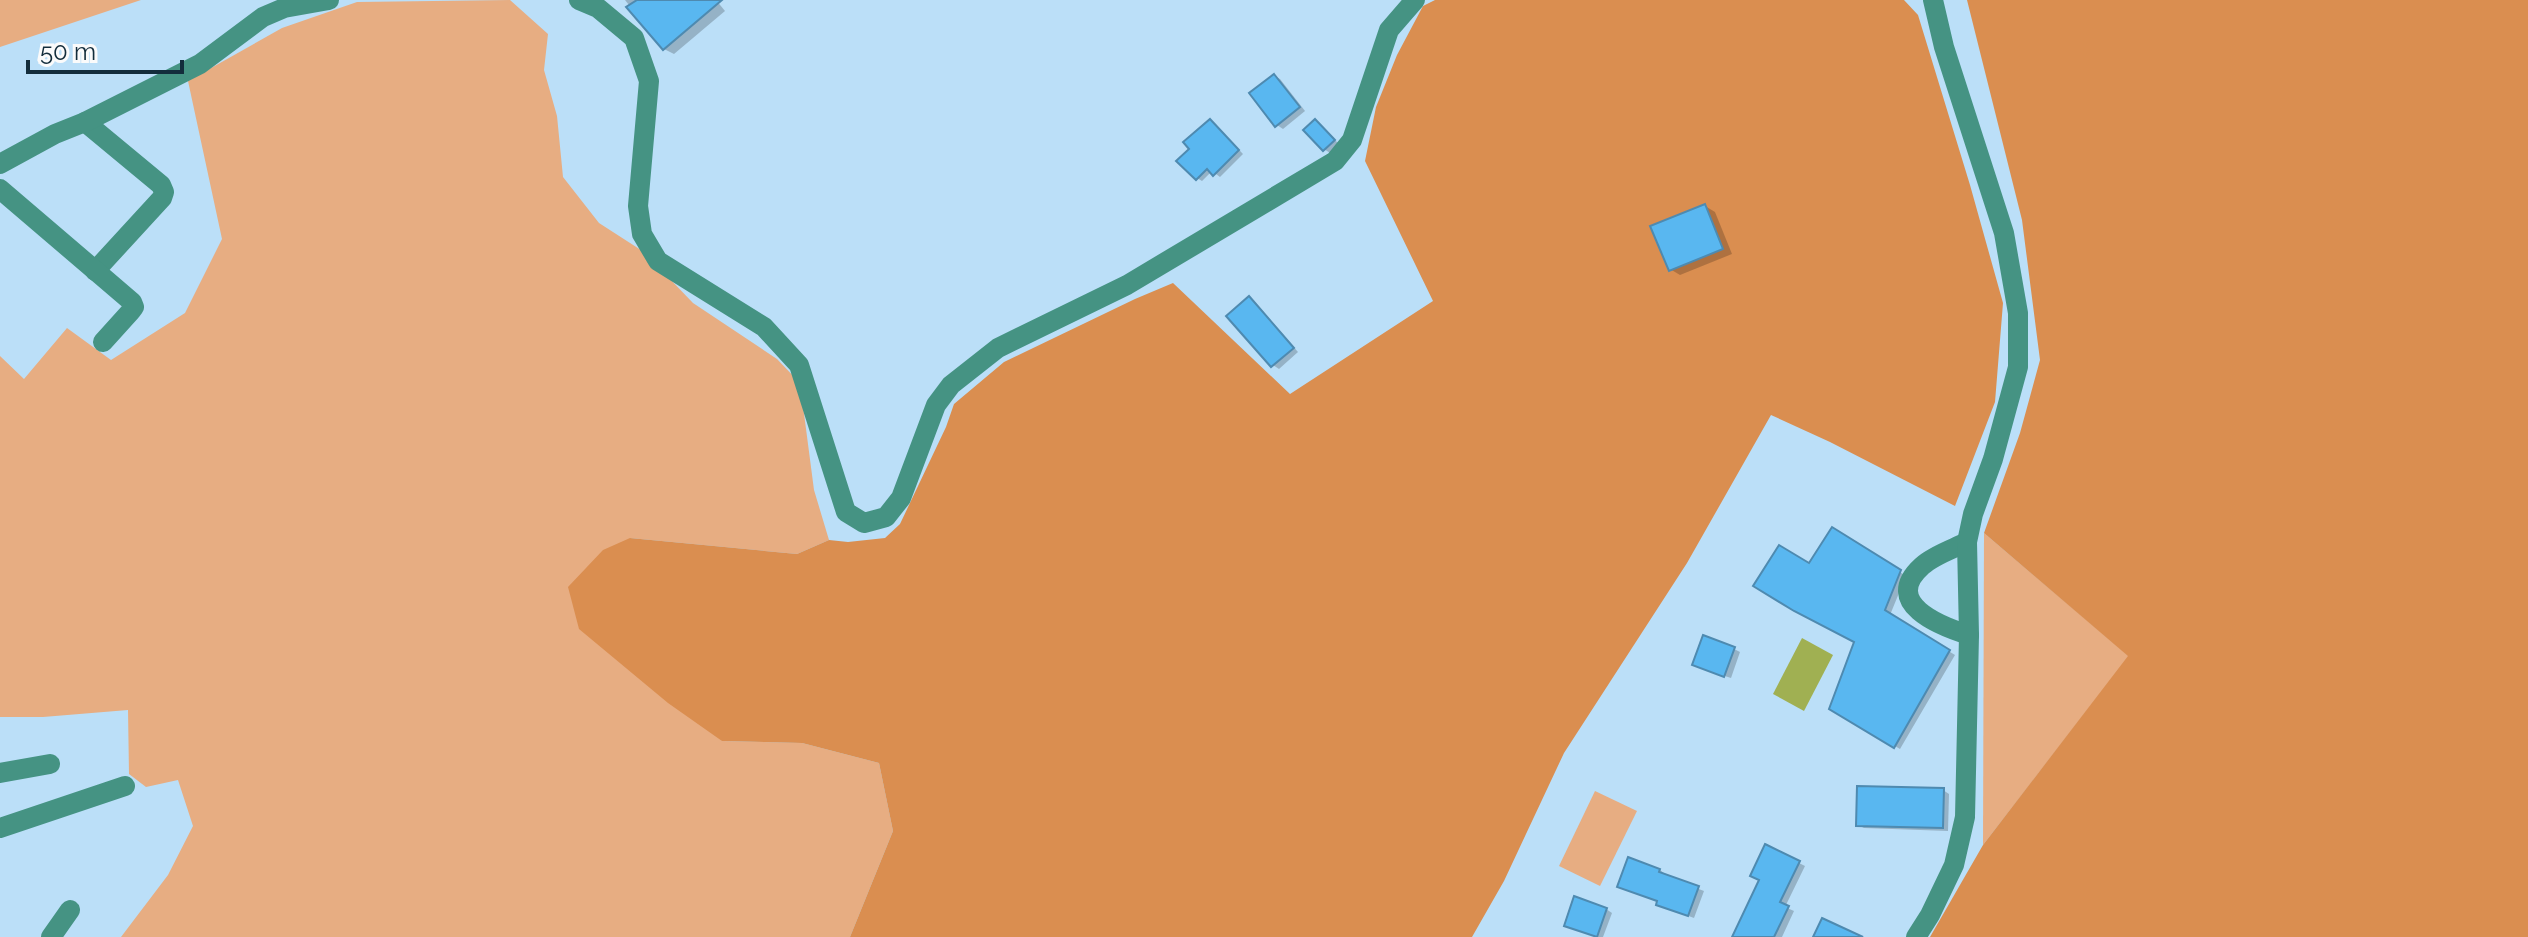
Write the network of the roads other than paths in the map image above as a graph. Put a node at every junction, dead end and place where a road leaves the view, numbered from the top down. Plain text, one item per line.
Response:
1 (329, 0) edge
2 (579, 0) edge
3 (1415, 0) edge
4 (1933, 0) edge
5 (85, 122) junction
6 (0, 164) edge
7 (0, 189) edge
8 (95, 271) junction
9 (103, 342) dead end
10 (1967, 542) junction
11 (1969, 635) junction
12 (50, 764) dead end
13 (0, 773) edge
14 (125, 786) dead end
15 (0, 828) edge
16 (70, 910) dead end
17 (51, 937) edge
18 (1916, 937) edge

1 - 5 street
2 - 3 street
4 - 10 street
5 - 6 street
5 - 8 street
7 - 8 street
8 - 9 street
10 - 11 street
10 - 11 street
11 - 18 street
12 - 13 street
14 - 15 street
16 - 17 street

